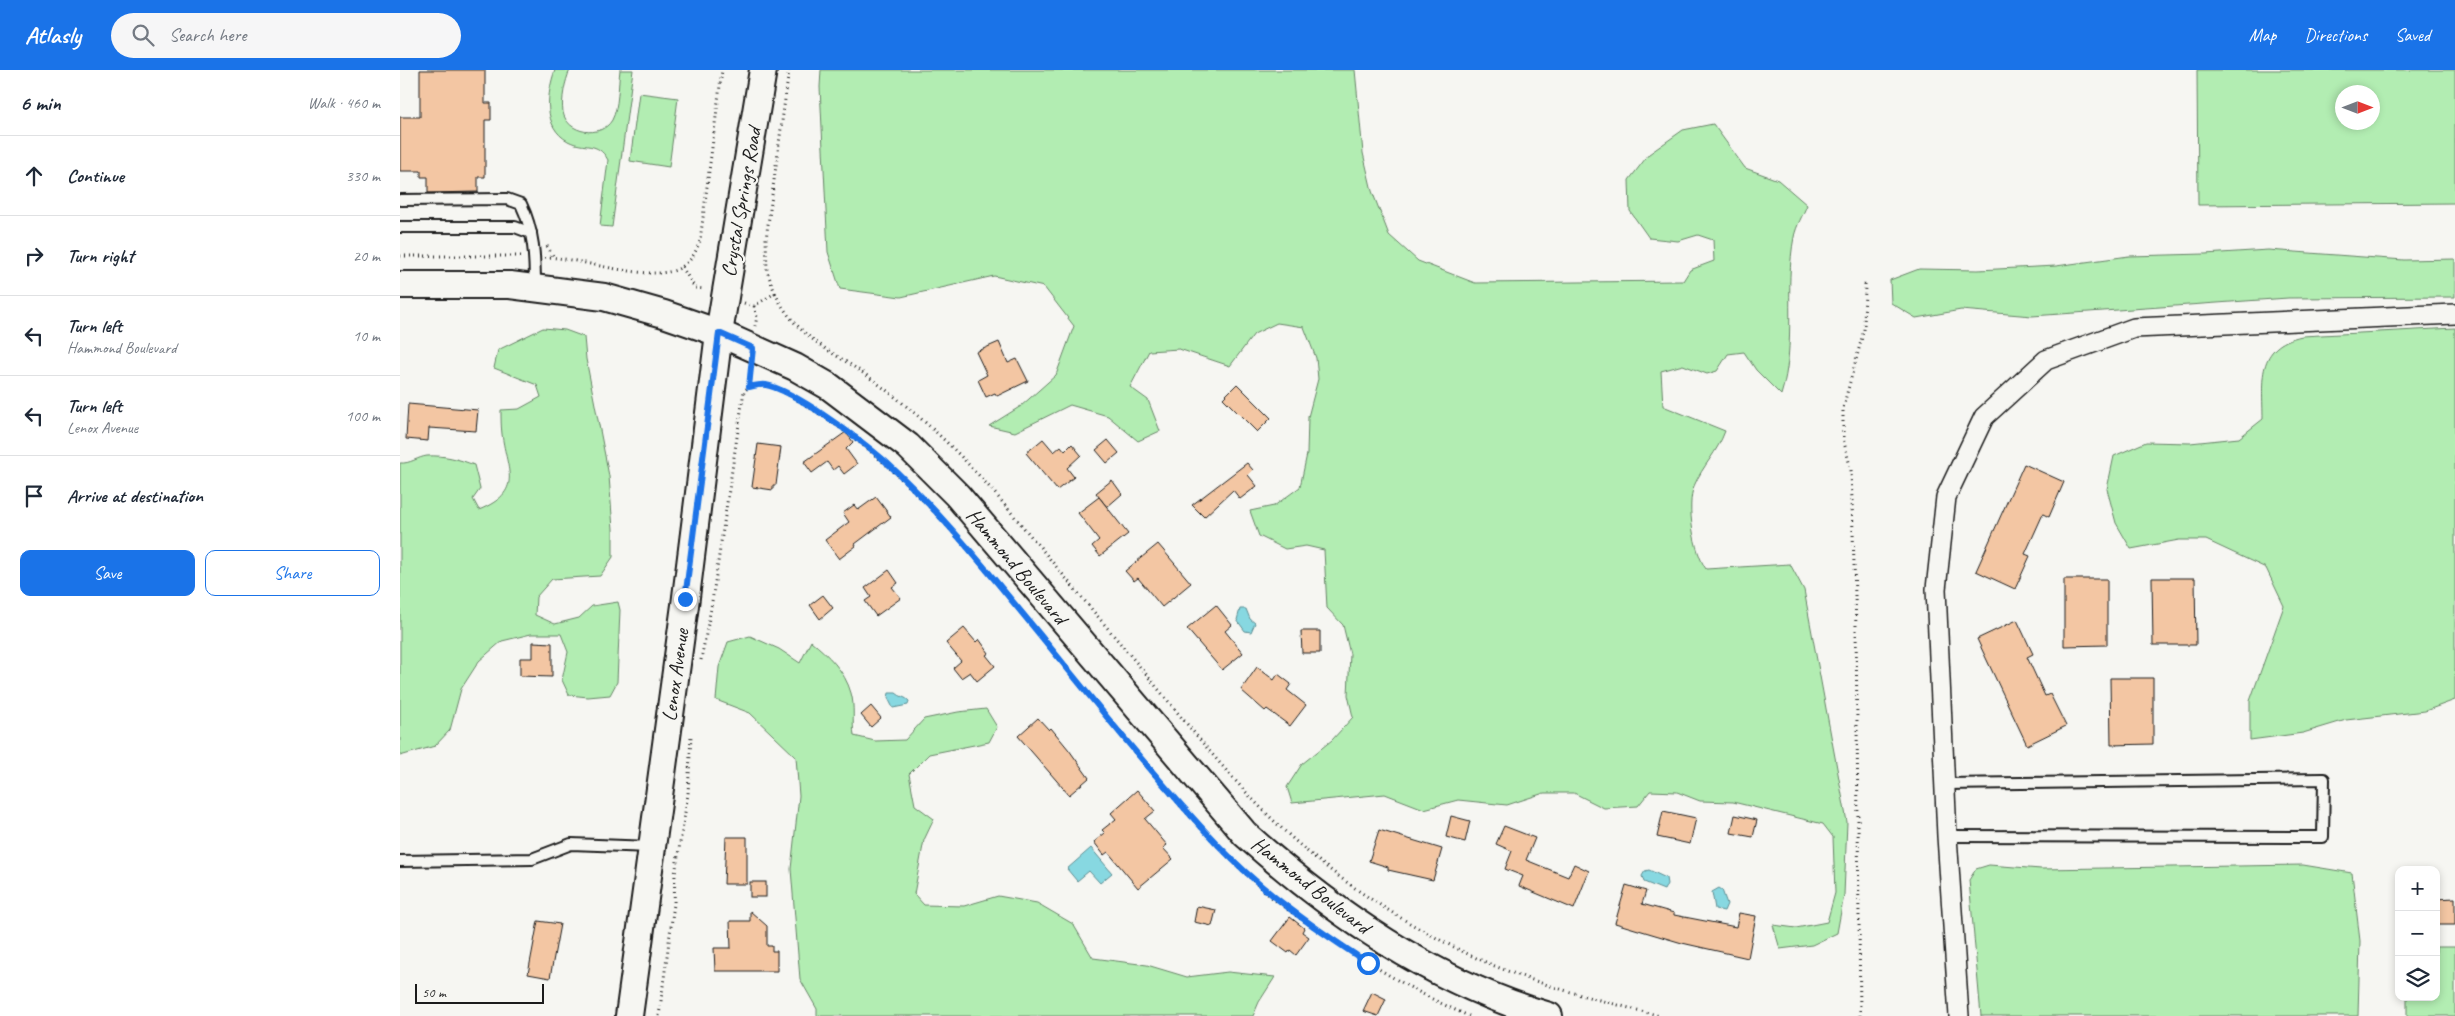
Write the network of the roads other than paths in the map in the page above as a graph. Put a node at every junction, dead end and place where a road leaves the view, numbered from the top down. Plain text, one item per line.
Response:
1 (763, 70) edge
2 (400, 200) edge
3 (400, 227) edge
4 (531, 233) junction
5 (400, 285) edge
6 (536, 289) junction
7 (2455, 314) edge
8 (719, 333) junction
9 (1945, 784) junction
10 (1947, 836) junction
11 (652, 847) junction
12 (400, 861) edge
13 (629, 1016) edge
14 (1549, 1016) edge
15 (1959, 1016) edge

1 - 8 street, Crystal Springs Road
2 - 4 lane
3 - 4 lane
4 - 6 lane
5 - 6 street, Hammond Boulevard
6 - 8 street, Hammond Boulevard
7 - 9 street
8 - 11 street, Lenox Avenue
8 - 14 street, Hammond Boulevard
9 - 10 street
9 - 10 lane
10 - 15 street
11 - 12 lane
11 - 13 street, Lenox Avenue

